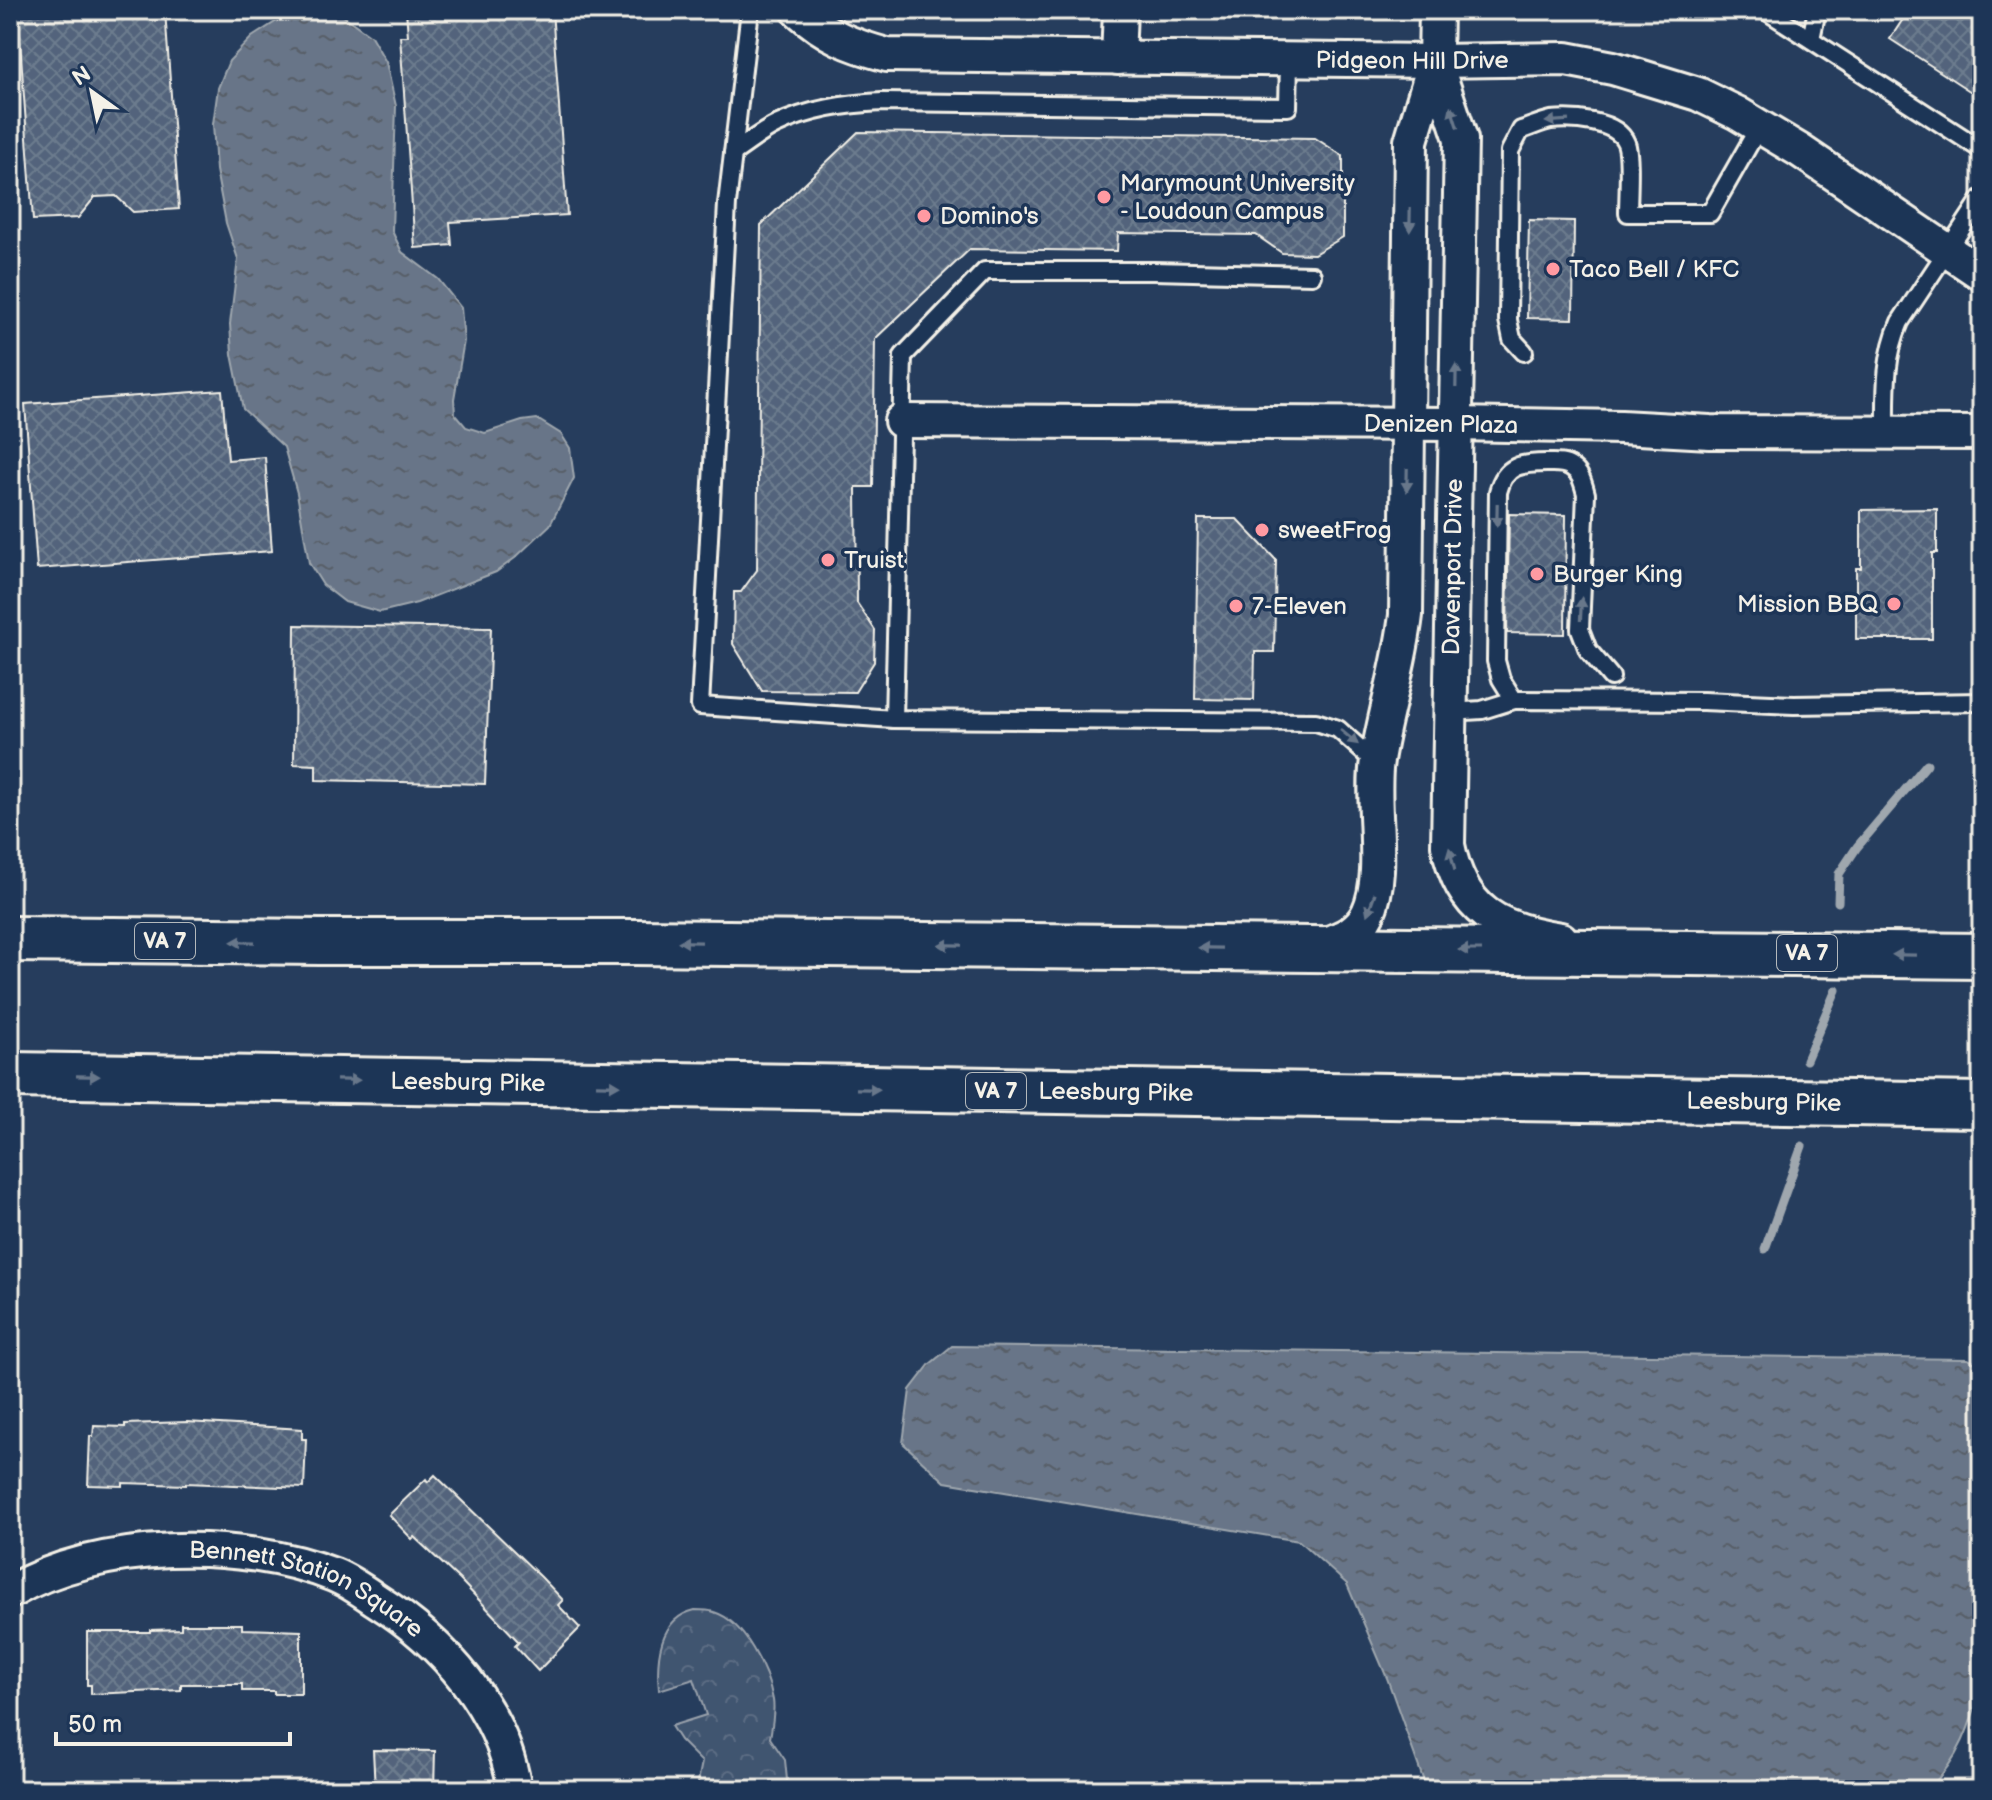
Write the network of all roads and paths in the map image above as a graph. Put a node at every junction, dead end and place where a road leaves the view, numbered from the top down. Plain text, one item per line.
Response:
1 (750, 10) edge
2 (798, 10) edge
3 (1120, 10) edge
4 (1436, 10) edge
5 (1765, 10) edge
6 (1817, 10) edge
7 (1811, 39) junction
8 (1118, 58) junction
9 (1289, 60) junction
10 (1435, 61) junction
11 (1759, 127) junction
12 (1982, 150) edge
13 (733, 153) junction
14 (1982, 198) edge
15 (1947, 251) junction
16 (1982, 274) edge
17 (1312, 275) dead end
18 (1524, 352) dead end
19 (901, 421) junction
20 (1455, 424) junction
21 (1408, 425) junction
22 (1886, 433) junction
23 (1982, 433) edge
24 (1611, 677) dead end
25 (1514, 700) junction
26 (1982, 702) edge
27 (1450, 712) junction
28 (894, 719) junction
29 (1376, 763) junction
30 (10, 939) edge
31 (1314, 949) junction
32 (1632, 950) junction
33 (1982, 956) edge
34 (10, 1075) edge
35 (1982, 1105) edge
36 (10, 1592) edge
37 (515, 1790) edge

1 - 13 lane
2 - 8 street, Pidgeon Hill Drive
3 - 8 street
4 - 10 street, Davenport Drive
5 - 7 lane
6 - 7 lane
7 - 12 lane
8 - 9 street, Pidgeon Hill Drive
9 - 10 street, Pidgeon Hill Drive
9 - 13 lane
10 - 11 street, Pidgeon Hill Drive
20 -> 10 street, Davenport Drive
10 -> 21 street, Davenport Drive
11 - 15 street, Pidgeon Hill Drive
11 -> 18 lane
13 - 28 lane
14 - 15 lane
15 - 16 street, Pidgeon Hill Drive
15 - 22 lane
17 - 19 lane
19 - 21 street, Denizen Plaza
19 - 28 lane
20 - 21 street, Denizen Plaza
20 - 22 street, Denizen Plaza
20 - 27 street, Davenport Drive
21 -> 29 street, Davenport Drive
22 - 23 street, Denizen Plaza
24 -> 25 lane
25 - 26 lane
25 - 27 lane
32 -> 27 street, Davenport Drive
28 -> 29 lane
29 -> 31 street, Davenport Drive
31 -> 30 highway, VA 7
32 -> 31 highway, VA 7
33 -> 32 highway, VA 7
34 -> 35 highway, Leesburg Pike / VA 7
36 - 37 street, Bennett Station Square

